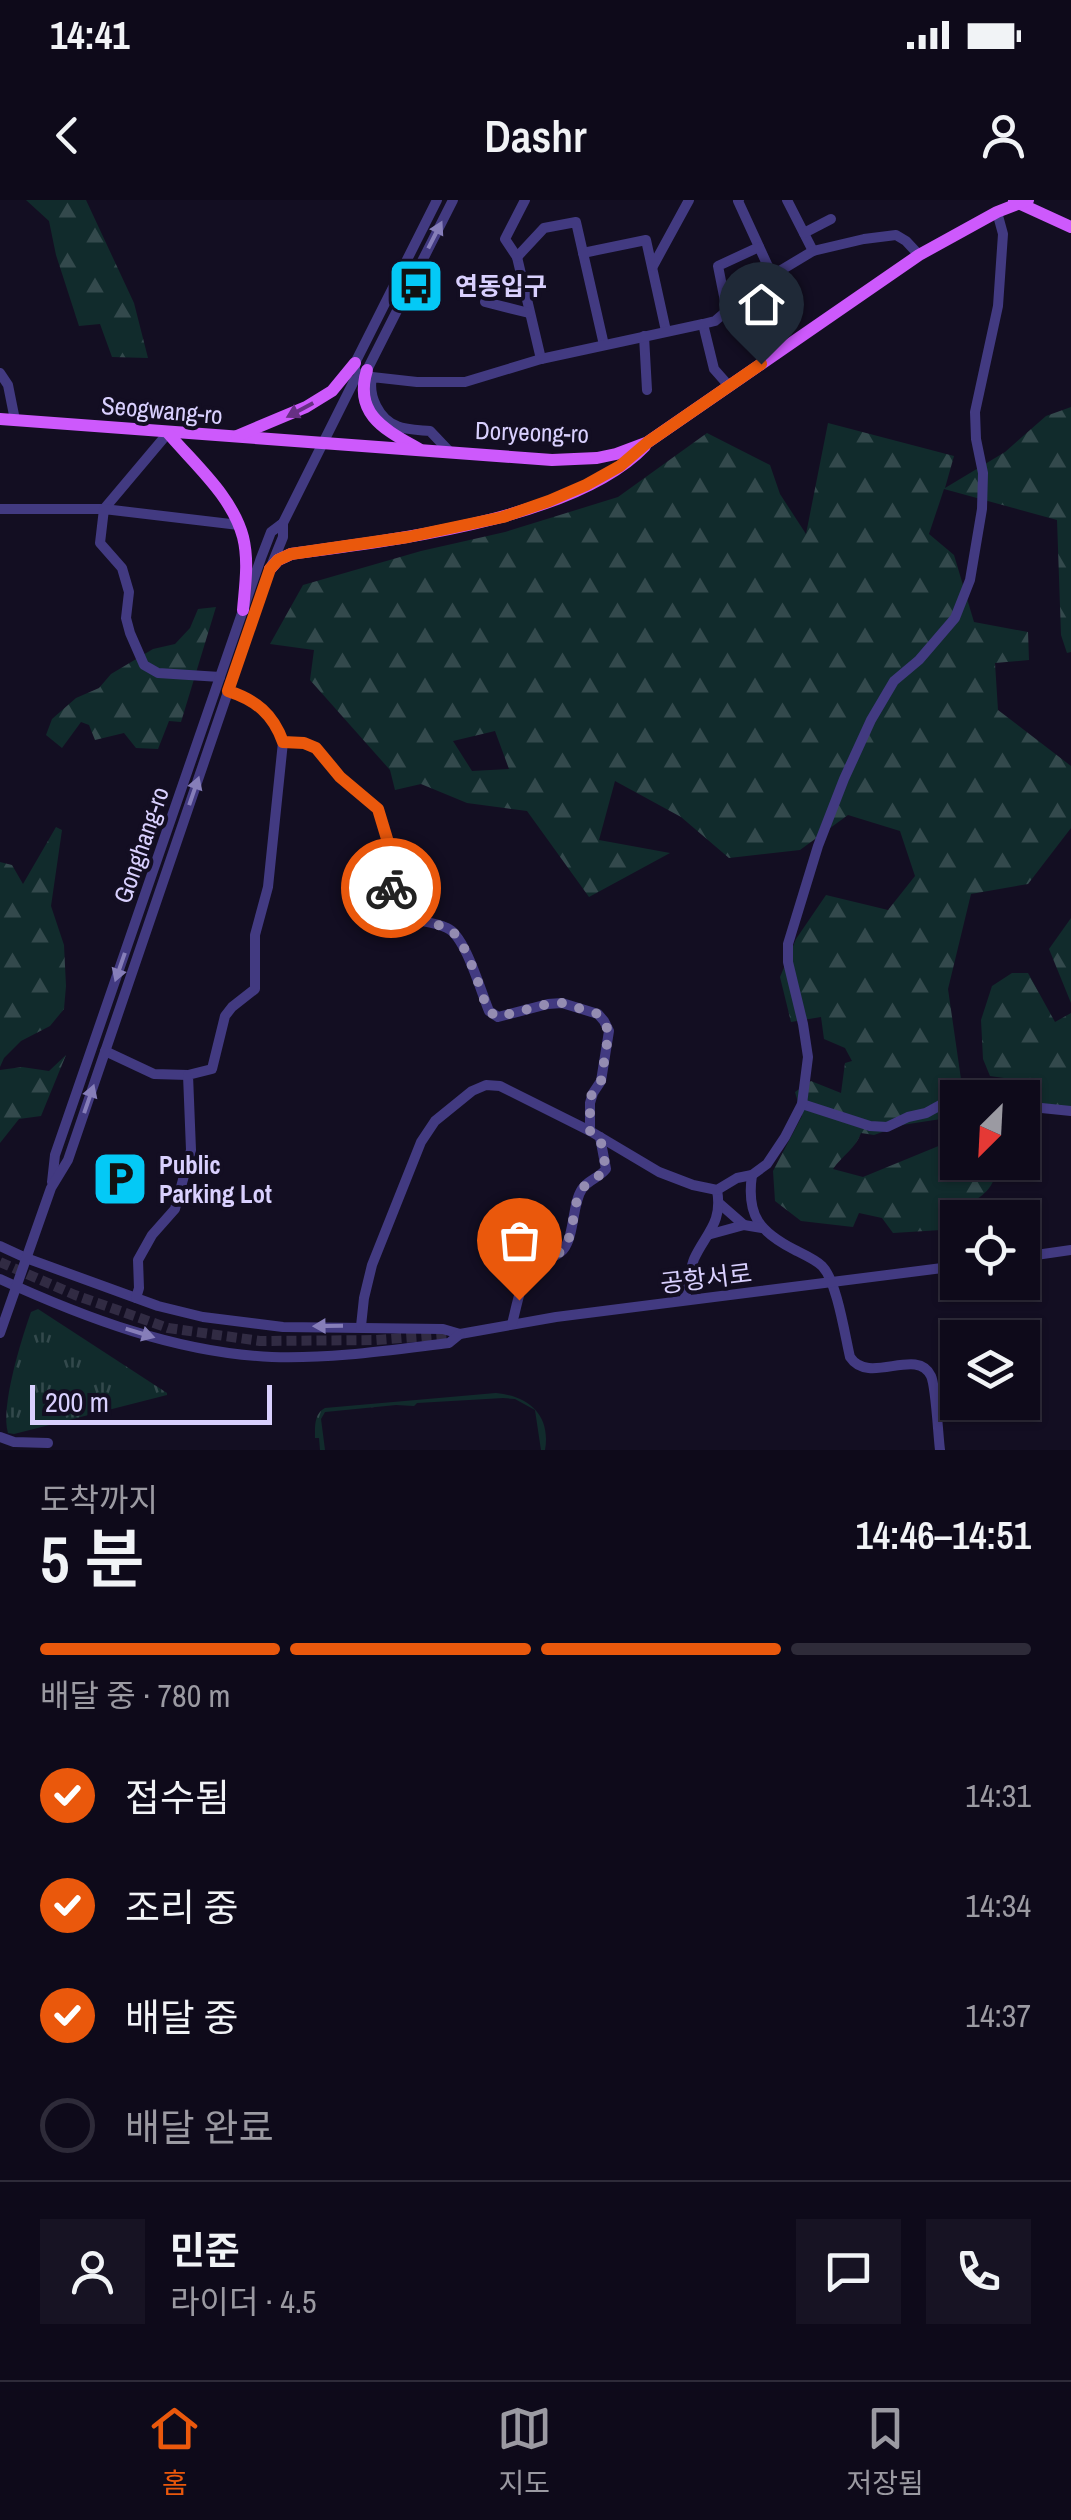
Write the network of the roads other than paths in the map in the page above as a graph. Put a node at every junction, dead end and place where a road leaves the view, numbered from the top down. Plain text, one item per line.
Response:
1 (436, 200) edge
2 (452, 200) edge
3 (525, 200) edge
4 (689, 200) edge
5 (739, 200) edge
6 (787, 200) edge
7 (1020, 201) edge
8 (996, 212) junction
9 (831, 219) dead end
10 (1071, 226) edge
11 (804, 233) junction
12 (759, 248) junction
13 (813, 252) junction
14 (583, 253) junction
15 (920, 256) junction
16 (517, 257) junction
17 (653, 267) junction
18 (772, 275) junction
19 (484, 302) dead end
20 (726, 311) junction
21 (529, 312) junction
22 (703, 324) junction
23 (666, 331) junction
24 (644, 336) junction
25 (604, 345) junction
26 (541, 359) junction
27 (361, 366) junction
28 (0, 373) edge
29 (729, 386) junction
30 (646, 390) dead end
31 (0, 420) edge
32 (15, 420) junction
33 (168, 433) junction
34 (232, 438) junction
35 (648, 442) junction
36 (321, 444) junction
37 (422, 450) junction
38 (448, 451) junction
39 (104, 508) junction
40 (0, 510) edge
41 (283, 523) junction
42 (239, 525) junction
43 (270, 569) junction
44 (243, 610) junction
45 (220, 678) junction
46 (228, 691) junction
47 (283, 742) junction
48 (106, 1052) junction
49 (188, 1075) junction
50 (802, 1104) junction
51 (940, 1105) edge
52 (1040, 1107) edge
53 (1071, 1110) edge
54 (595, 1134) junction
55 (752, 1175) junction
56 (51, 1188) junction
57 (717, 1190) junction
58 (720, 1204) junction
59 (744, 1225) junction
60 (762, 1228) junction
61 (711, 1234) junction
62 (0, 1246) edge
63 (1071, 1250) edge
64 (1040, 1254) edge
65 (26, 1258) junction
66 (940, 1268) edge
67 (0, 1279) edge
68 (832, 1282) junction
69 (16, 1286) junction
70 (136, 1298) junction
71 (684, 1300) junction
72 (92, 1317) junction
73 (512, 1324) junction
74 (361, 1326) junction
75 (88, 1332) dead end
76 (0, 1333) edge
77 (460, 1334) junction
78 (0, 1437) edge
79 (48, 1442) dead end
80 (940, 1450) edge

1 - 27 street
27 -> 2 street
3 - 16 street
4 - 17 street
5 - 12 street
6 - 11 street
7 - 8 main road, Doryeong-ro
7 - 10 main road
8 - 15 main road, Doryeong-ro
8 - 50 street
9 - 11 street
11 - 13 street
12 - 18 street
12 - 20 street
13 - 15 street
13 - 18 street
14 - 16 street
14 - 17 street
14 - 25 street
15 - 29 main road, Doryeong-ro
16 - 21 street
17 - 23 street
18 - 20 street
19 - 21 street
20 - 22 street
21 - 26 street
22 - 23 street
22 - 29 street
23 - 24 street
24 - 25 street
24 - 30 street
25 - 26 street
26 - 38 street
27 -> 34 main road
27 - 36 street, Gonghang-ro
27 - 37 main road
28 - 32 street
29 - 35 main road, Doryeong-ro
31 - 32 main road, Seogwang-ro
32 - 33 main road, Seogwang-ro
33 - 34 main road, Seogwang-ro
33 - 39 street
33 - 42 main road
34 - 36 main road, Seogwang-ro
35 - 38 main road, Doryeong-ro
35 - 43 main road
36 - 37 main road, Doryeong-ro
36 - 41 street, Gonghang-ro
37 - 38 main road, Doryeong-ro
39 - 40 street
39 - 42 street
39 - 45 street
41 - 43 street, Gonghang-ro
41 - 44 street, Gonghang-ro
42 - 44 main road
43 - 46 street, Gonghang-ro
44 - 45 street, Gonghang-ro
45 -> 56 street, Gonghang-ro
46 - 47 street
48 -> 46 street, Gonghang-ro
47 - 49 street
47 - 54 street
48 - 49 street
56 -> 48 street, Gonghang-ro
49 - 70 street
50 - 51 street
50 - 55 street
52 - 53 street
54 - 57 street
54 - 73 street
54 - 74 street
55 - 57 street
55 - 60 street
56 - 65 street, Gonghang-ro
57 - 58 street
58 - 59 street
58 - 61 street
59 - 60 street
59 - 61 street
60 - 68 street
61 - 71 street
62 - 65 street
63 - 64 street
65 - 69 street, Gonghang-ro
65 - 70 street
66 - 68 street, 공항서로
67 - 69 street
68 - 71 street, 공항서로
68 - 80 street
69 - 72 street
69 - 76 street, Gonghang-ro
74 -> 70 street
71 - 73 street, 공항서로
72 - 75 street
72 -> 77 street
73 - 77 street, 공항서로
74 - 77 street
78 - 79 street

